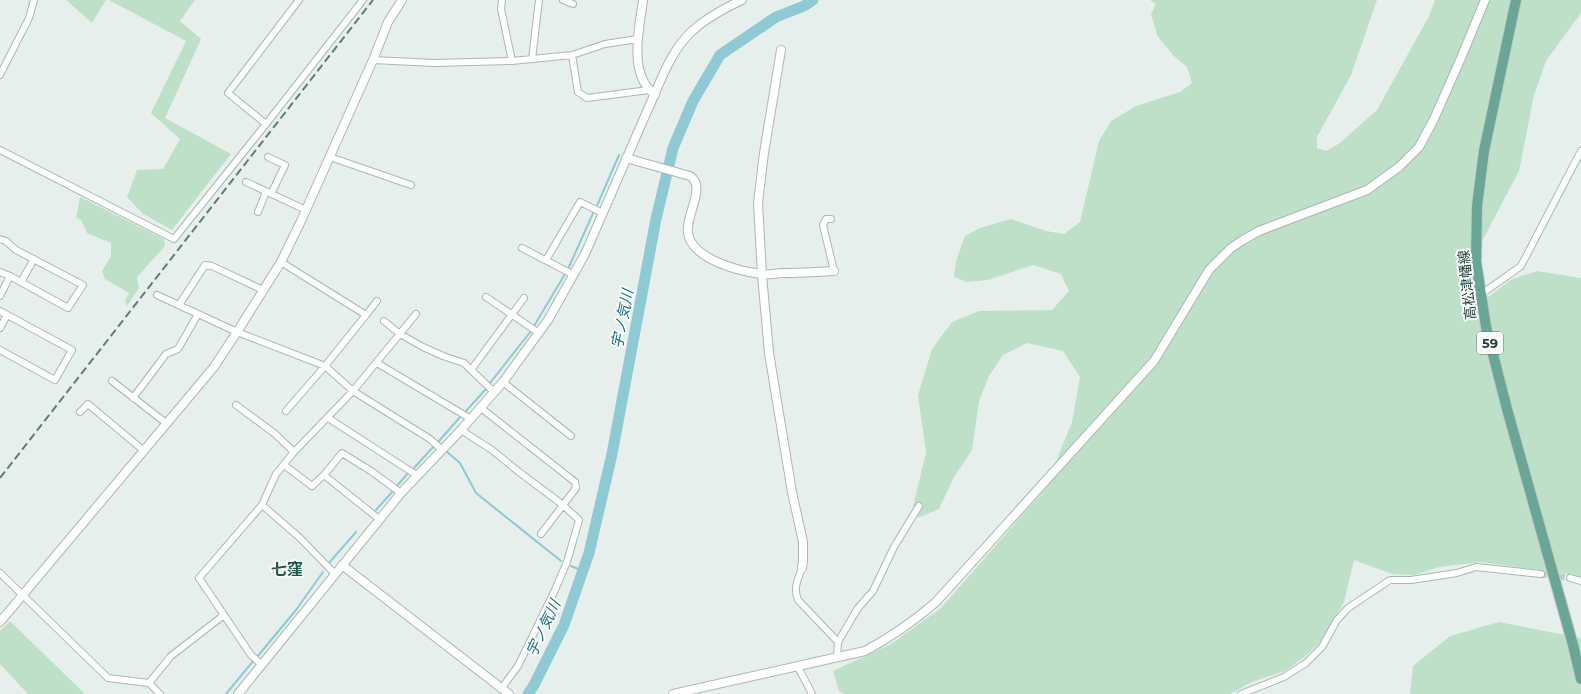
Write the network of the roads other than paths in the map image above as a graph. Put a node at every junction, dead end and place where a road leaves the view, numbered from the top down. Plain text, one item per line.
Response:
1 (34, 0) edge
2 (299, 0) edge
3 (362, 0) edge
4 (402, 0) edge
5 (502, 0) edge
6 (540, 0) edge
7 (563, 0) edge
8 (643, 0) edge
9 (742, 0) edge
10 (1485, 0) edge
11 (1516, 0) edge
12 (572, 4) dead end
13 (638, 39) junction
14 (781, 50) dead end
15 (572, 55) junction
16 (532, 59) junction
17 (373, 60) junction
18 (512, 61) junction
19 (0, 75) edge
20 (652, 92) junction
21 (266, 124) junction
22 (0, 150) edge
23 (1581, 150) edge
24 (268, 157) dead end
25 (330, 157) junction
26 (626, 158) junction
27 (246, 182) dead end
28 (411, 185) dead end
29 (268, 193) junction
30 (306, 210) junction
31 (258, 212) dead end
32 (603, 214) junction
33 (831, 219) dead end
34 (0, 239) edge
35 (522, 248) dead end
36 (34, 259) junction
37 (546, 260) junction
38 (281, 262) junction
39 (834, 271) joint
40 (0, 272) edge
41 (762, 274) junction
42 (574, 275) junction
43 (10, 276) junction
44 (21, 282) junction
45 (263, 290) junction
46 (157, 295) dead end
47 (1480, 295) junction
48 (0, 296) edge
49 (486, 297) dead end
50 (524, 298) dead end
51 (377, 301) dead end
52 (179, 305) junction
53 (0, 311) edge
54 (198, 314) junction
55 (416, 314) dead end
56 (512, 314) junction
57 (7, 315) junction
58 (366, 315) junction
59 (384, 321) dead end
60 (0, 328) edge
61 (238, 332) junction
62 (539, 333) junction
63 (400, 334) junction
64 (0, 350) edge
65 (377, 363) junction
66 (325, 366) junction
67 (471, 370) junction
68 (112, 381) dead end
69 (503, 382) junction
70 (353, 390) junction
71 (494, 392) junction
72 (133, 398) junction
73 (236, 405) dead end
74 (481, 408) junction
75 (286, 411) dead end
76 (80, 412) dead end
77 (328, 418) junction
78 (471, 419) junction
79 (166, 423) junction
80 (461, 430) junction
81 (571, 436) dead end
82 (143, 450) junction
83 (442, 450) junction
84 (294, 452) junction
85 (284, 465) junction
86 (324, 475) junction
87 (418, 476) junction
88 (401, 493) junction
89 (262, 505) junction
90 (563, 505) junction
91 (919, 506) dead end
92 (379, 520) junction
93 (541, 534) dead end
94 (342, 565) junction
95 (802, 568) joint
96 (0, 573) edge
97 (334, 573) junction
98 (1541, 574) tunnel mouth
99 (1570, 578) tunnel mouth
100 (1581, 581) edge
101 (23, 595) junction
102 (224, 614) junction
103 (0, 622) edge
104 (838, 642) junction
105 (837, 658) junction
106 (262, 665) junction
107 (798, 667) junction
108 (1581, 679) edge
109 (149, 683) junction
110 (504, 691) edge
111 (160, 694) edge
112 (238, 694) edge
113 (673, 694) edge
114 (812, 694) edge
115 (1241, 694) edge

1 - 19 street
2 - 21 street
3 - 21 street
4 - 17 street
5 - 18 street
6 - 16 street
7 - 12 street
8 - 13 street
9 - 20 street
10 - 105 street
11 - 47 main road, 高松津幡線 / 59
13 - 15 street
13 - 20 street
14 - 41 street
15 - 16 street
15 - 20 street
16 - 18 street
17 - 18 street
17 - 25 street
20 - 26 street
21 - 22 street
23 - 47 street
24 - 29 street
25 - 28 street
25 - 30 street
26 - 32 street
26 - 41 street
27 - 29 street
29 - 30 street
29 - 31 street
30 - 38 street
32 - 37 street
32 - 42 street
33 - 39 street
34 - 36 street
35 - 37 street
36 - 44 street
36 - 44 street
37 - 42 street
38 - 45 street
38 - 58 street
39 - 41 street
40 - 43 street
41 - 95 street
42 - 62 street
43 - 44 street
43 - 48 street
45 - 52 street
45 - 61 street
46 - 52 street
47 - 108 main road, 高松津幡線 / 59
49 - 56 street
50 - 56 street
51 - 58 street
52 - 54 street
53 - 57 street
54 - 61 street
54 - 72 street
55 - 63 street
56 - 62 street
56 - 67 street
57 - 60 street
57 - 64 street
58 - 66 street
59 - 63 street
61 - 66 street
61 - 79 street
62 - 69 street
63 - 65 street
63 - 67 street
65 - 70 street
65 - 78 street
66 - 70 street
66 - 75 street
67 - 71 street
68 - 72 street
69 - 71 street
69 - 81 street
70 - 77 street
70 - 83 street
71 - 74 street
72 - 79 street
73 - 84 street
74 - 78 street
74 - 90 street
76 - 82 street
77 - 84 street
77 - 87 street
78 - 80 street
79 - 82 street
80 - 83 street
80 - 90 street
82 - 101 street
83 - 87 street
84 - 85 street
85 - 86 street
85 - 89 street
86 - 88 street
86 - 92 street
87 - 88 street
88 - 92 street
89 - 97 street
89 - 102 street
90 - 93 street
90 - 110 street
91 - 104 street
92 - 94 street
94 - 97 street
94 - 110 street
95 - 104 street
96 - 101 street
97 - 106 street
98 - 115 street
99 - 100 street
101 - 103 street
101 - 109 street
102 - 106 street
102 - 109 street
104 - 105 street
105 - 107 street
106 - 112 street
107 - 113 street
107 - 114 street
109 - 111 street

